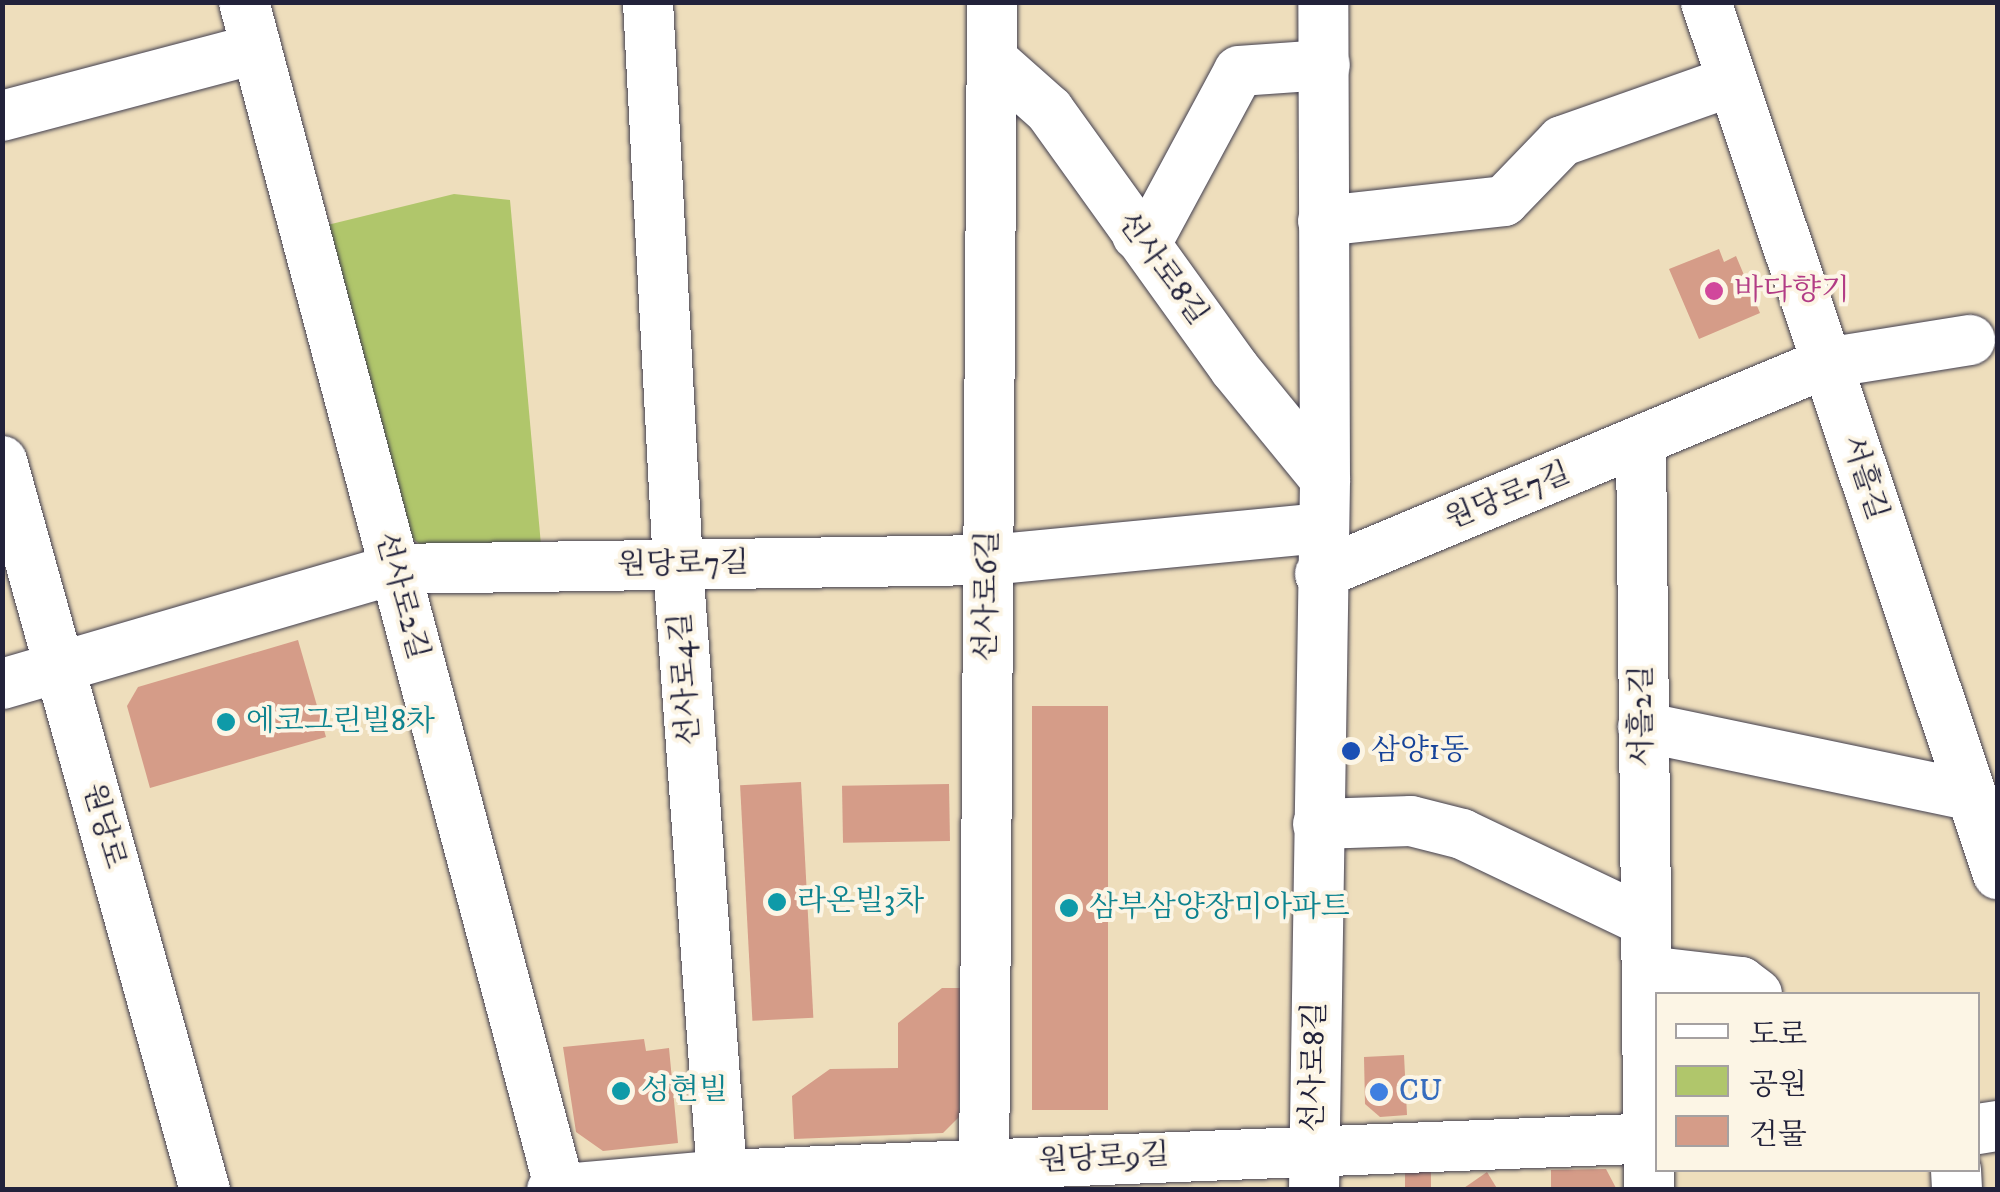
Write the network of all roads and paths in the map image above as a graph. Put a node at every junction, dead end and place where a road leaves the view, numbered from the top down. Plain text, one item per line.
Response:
1 (648, 2) edge
2 (992, 2) edge
3 (1323, 2) edge
4 (1706, 2) edge
5 (250, 26) edge
6 (996, 63) junction
7 (1326, 64) junction
8 (1732, 81) junction
9 (2, 116) edge
10 (1324, 221) junction
11 (1137, 235) junction
12 (1970, 340) dead end
13 (1826, 363) junction
14 (1641, 443) junction
15 (2, 461) edge
16 (1322, 527) junction
17 (989, 560) junction
18 (678, 565) junction
19 (394, 569) junction
20 (59, 669) junction
21 (2, 684) edge
22 (1643, 727) junction
23 (1970, 795) junction
24 (1318, 824) junction
25 (1998, 874) edge
26 (1642, 920) junction
27 (1647, 971) junction
28 (1754, 992) edge
29 (1653, 1138) edge
30 (1314, 1169) edge
31 (722, 1175) junction
32 (984, 1177) edge
33 (557, 1189) edge
34 (205, 1190) edge
35 (1648, 1190) edge

1 - 18 street, 선사로4길
2 - 6 street, 선사로6길
3 - 7 street, 선사로8길
4 - 8 street, 서흘길
5 - 9 street
5 - 19 street, 선사로2길
6 - 11 street, 선사로8길
6 - 17 street, 선사로6길
7 - 10 street, 선사로8길
7 - 11 street
8 - 10 street
8 - 13 street, 서흘길
10 - 16 street, 선사로8길
11 - 16 street, 선사로8길
12 - 13 street
13 - 14 street
13 - 23 street, 서흘길
14 - 16 street, 원당로7길
14 - 22 street, 서흘2길
15 - 20 street, 원당로
16 - 17 street, 원당로7길
16 - 24 street, 선사로8길
17 - 18 street, 원당로7길
17 - 32 street, 선사로6길
18 - 19 street, 원당로7길
18 - 31 street, 선사로4길
19 - 20 street, 원당로7길
19 - 33 street, 선사로2길
20 - 21 street, 원당로7길
20 - 34 street, 원당로
22 - 23 street
22 - 26 street, 서흘2길
23 - 25 street, 서흘길
24 - 26 street
24 - 30 street, 선사로8길
26 - 27 street, 서흘2길
27 - 28 street
27 - 29 street, 서흘2길
29 - 30 street, 원당로9길
29 - 35 street, 서흘2길
30 - 32 street, 원당로9길
31 - 32 street, 원당로9길
31 - 33 street, 원당로9길

